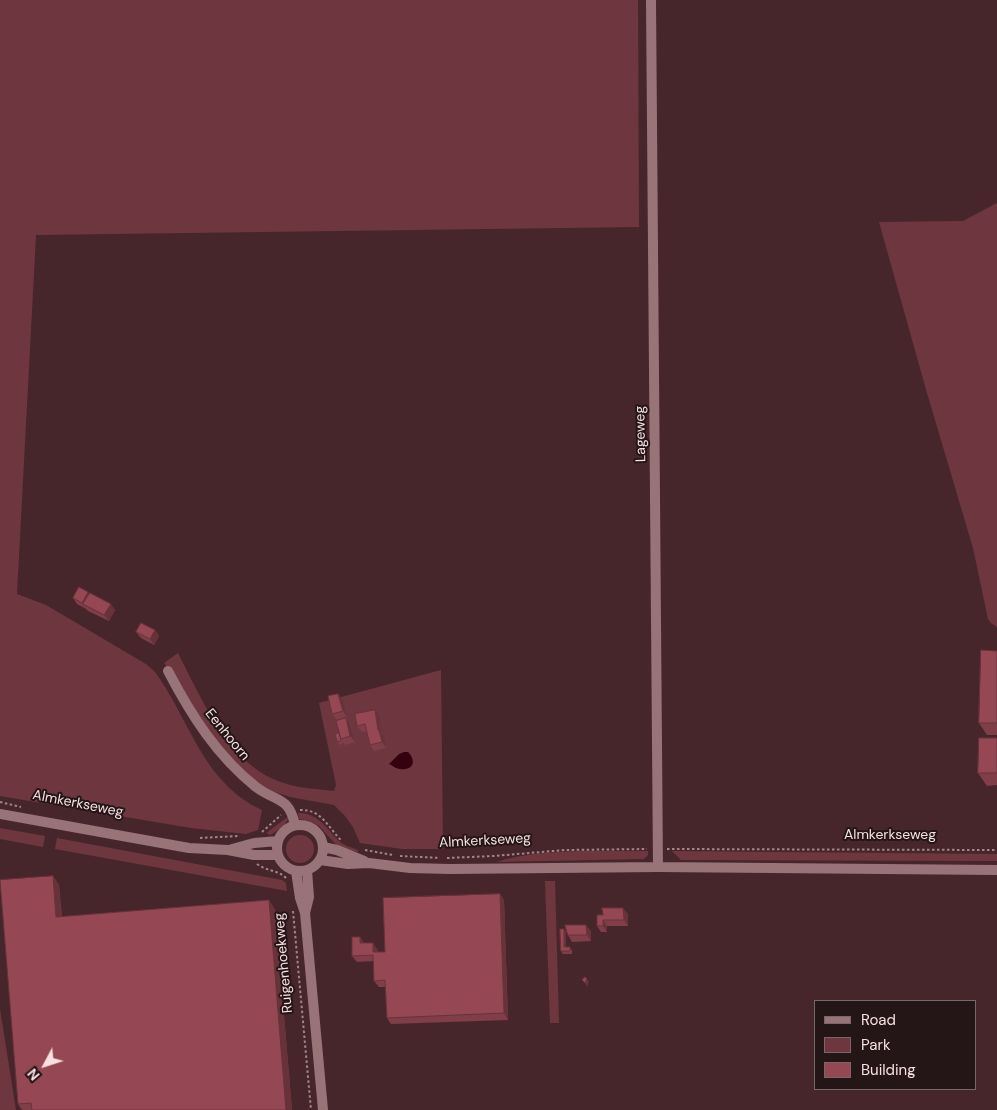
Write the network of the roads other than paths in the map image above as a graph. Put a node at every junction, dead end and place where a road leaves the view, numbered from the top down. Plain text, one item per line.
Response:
1 (651, 0) edge
2 (168, 671) dead end
3 (0, 814) edge
4 (295, 825) junction
5 (278, 841) junction
6 (323, 847) junction
7 (228, 850) junction
8 (278, 855) junction
9 (320, 860) junction
10 (369, 863) junction
11 (658, 867) junction
12 (307, 870) junction
13 (997, 870) edge
14 (296, 871) junction
15 (306, 913) junction
16 (324, 1110) edge

1 - 11 street, Lageweg
2 - 4 street, Eenhoorn
3 - 7 street, Almkerkseweg
4 - 5 street
4 - 6 street
5 - 7 street, Almkerkseweg
5 - 8 street
6 - 9 street
6 - 10 street, Almkerkseweg
7 - 8 street, Almkerkseweg
8 - 14 street
9 - 10 street, Almkerkseweg
9 - 12 street
10 - 11 street, Almkerkseweg
11 - 13 street, Almkerkseweg
12 - 14 street
12 - 15 street, Ruigenhoekweg
14 - 15 street, Ruigenhoekweg
15 - 16 street, Ruigenhoekweg

